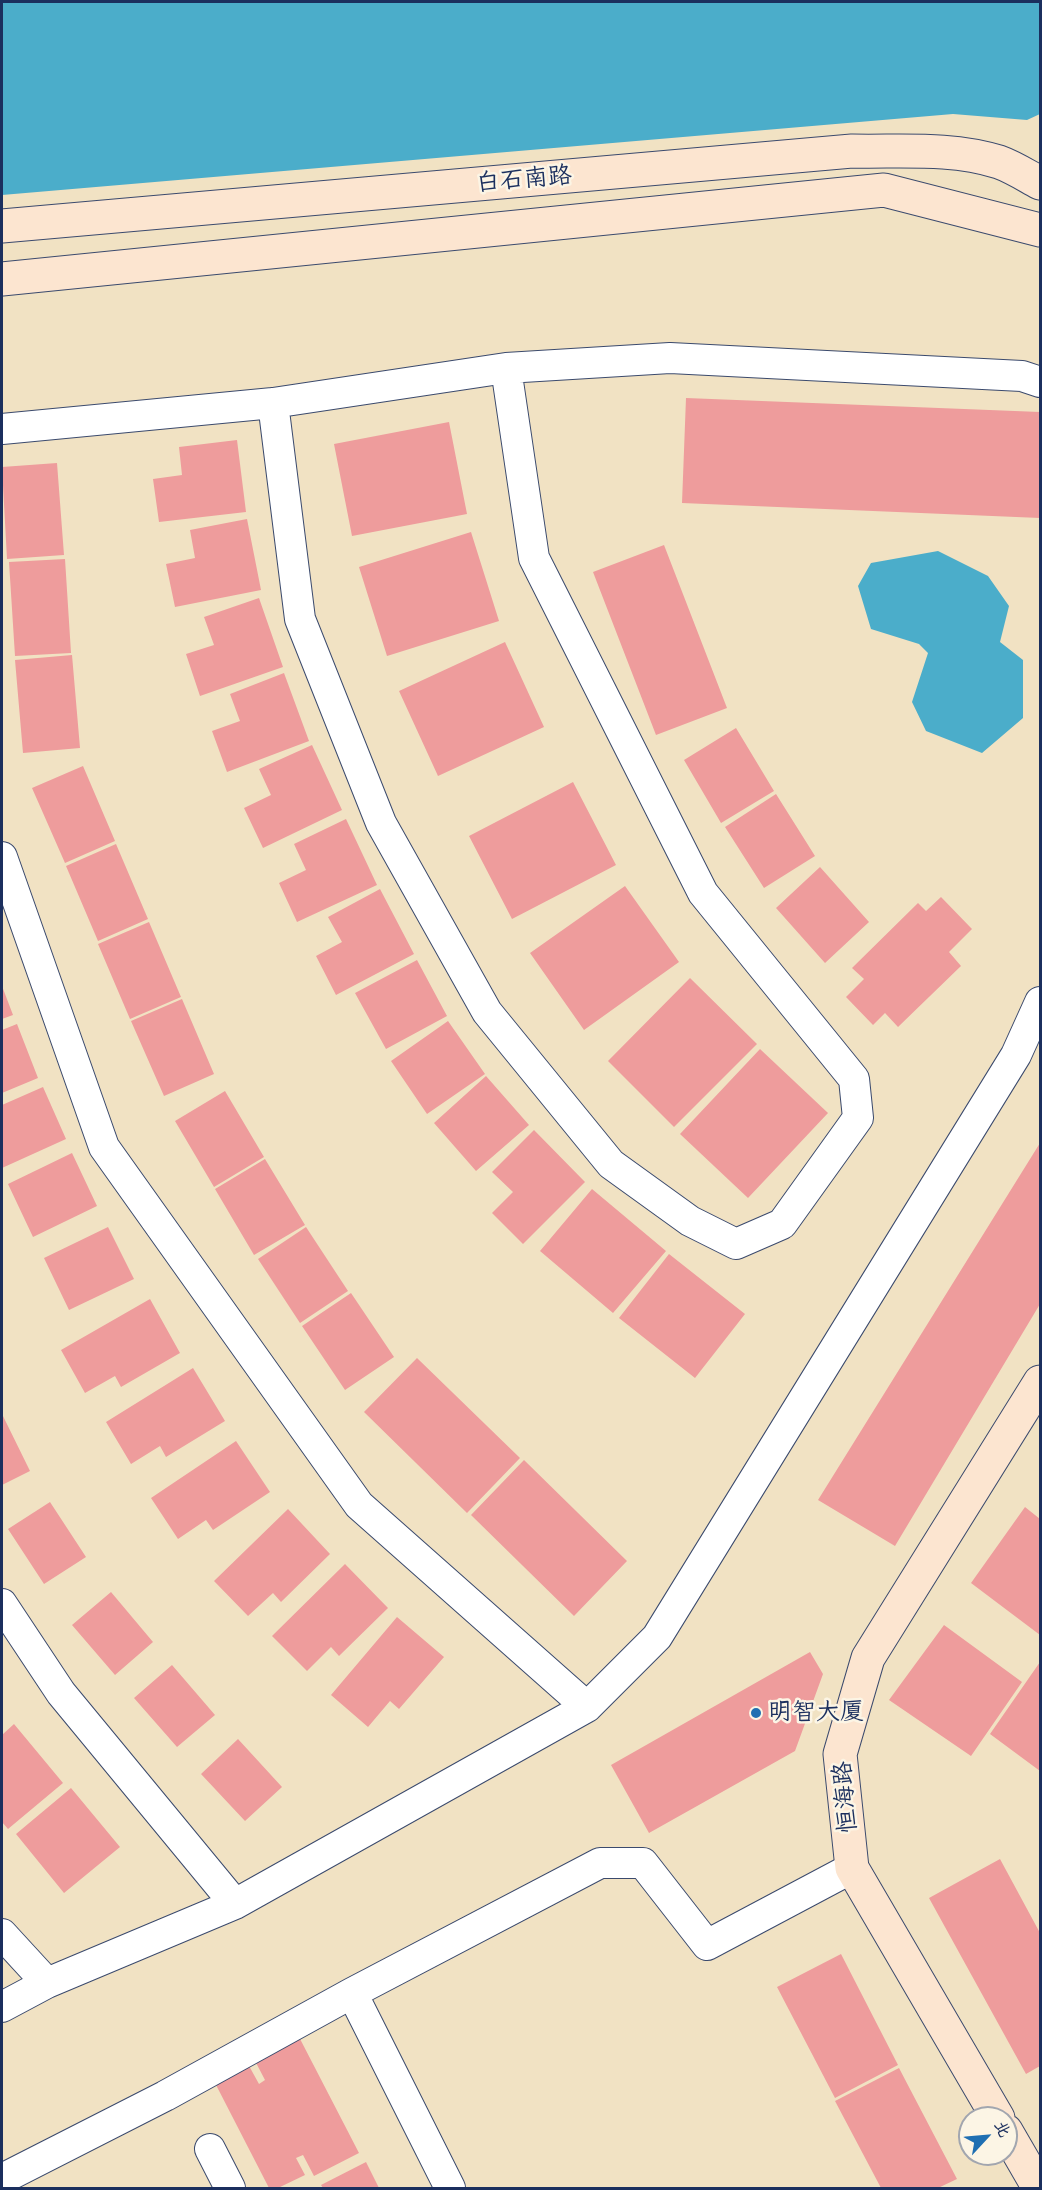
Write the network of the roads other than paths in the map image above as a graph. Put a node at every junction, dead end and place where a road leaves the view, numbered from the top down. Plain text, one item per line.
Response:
1 (1041, 183) edge
2 (2, 226) edge
3 (1041, 230) edge
4 (2, 279) edge
5 (506, 368) junction
6 (1041, 382) edge
7 (273, 403) junction
8 (2, 429) edge
9 (2, 857) edge
10 (1041, 1002) edge
11 (1041, 1382) edge
12 (2, 1604) edge
13 (587, 1707) junction
14 (852, 1868) junction
15 (235, 1904) junction
16 (2, 1934) edge
17 (47, 1983) junction
18 (352, 1993) junction
19 (2, 2007) edge
20 (991, 2106) edge
21 (210, 2149) dead end
22 (1018, 2151) edge
23 (2, 2179) edge
24 (230, 2188) edge
25 (450, 2188) edge
26 (1040, 2188) edge

1 - 2 main road, 白石南路
3 - 4 main road, 白石南路
5 - 6 street
5 - 7 street
5 - 7 street
7 - 8 street
9 - 13 street
10 - 13 street
11 - 14 main road, 恒海路
12 - 15 street
13 - 15 street
14 - 18 street
14 - 20 main road, 恒海路
15 - 17 street
16 - 17 street
17 - 19 street
18 - 23 street
18 - 25 street
21 - 24 street
22 - 26 main road

